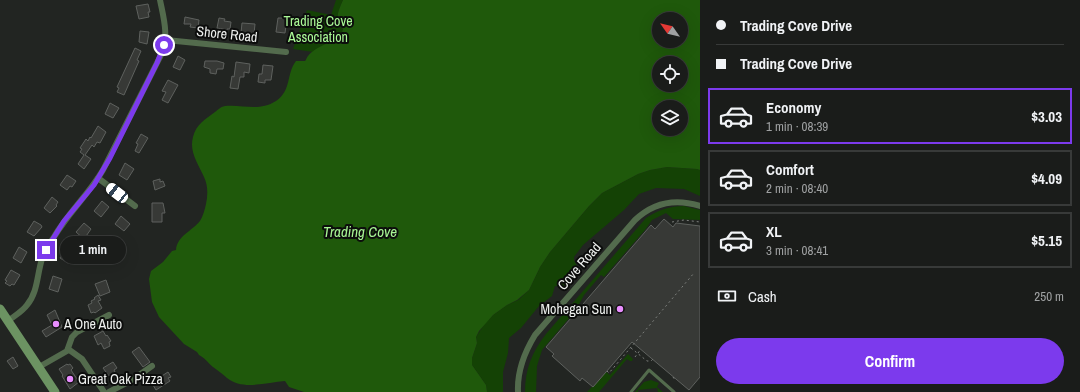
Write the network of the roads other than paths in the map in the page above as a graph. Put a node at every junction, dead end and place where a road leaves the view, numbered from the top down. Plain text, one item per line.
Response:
1 (160, 0) edge
2 (166, 40) junction
3 (286, 52) dead end
4 (98, 178) junction
5 (136, 206) dead end
6 (700, 206) edge
7 (3, 315) edge
8 (109, 315) dead end
9 (68, 349) junction
10 (152, 366) dead end
11 (39, 367) junction
12 (55, 392) edge
13 (104, 392) edge
14 (109, 392) edge
15 (518, 392) edge
16 (631, 392) edge
17 (674, 392) edge

1 - 2 street
2 - 3 street, Shore Road
2 - 4 street
4 - 5 street
4 - 7 street
6 - 15 street, Cove Road
7 - 11 main road
8 - 9 street
9 - 11 street
9 - 13 street
10 - 14 street
11 - 12 main road
16 - 17 lane

